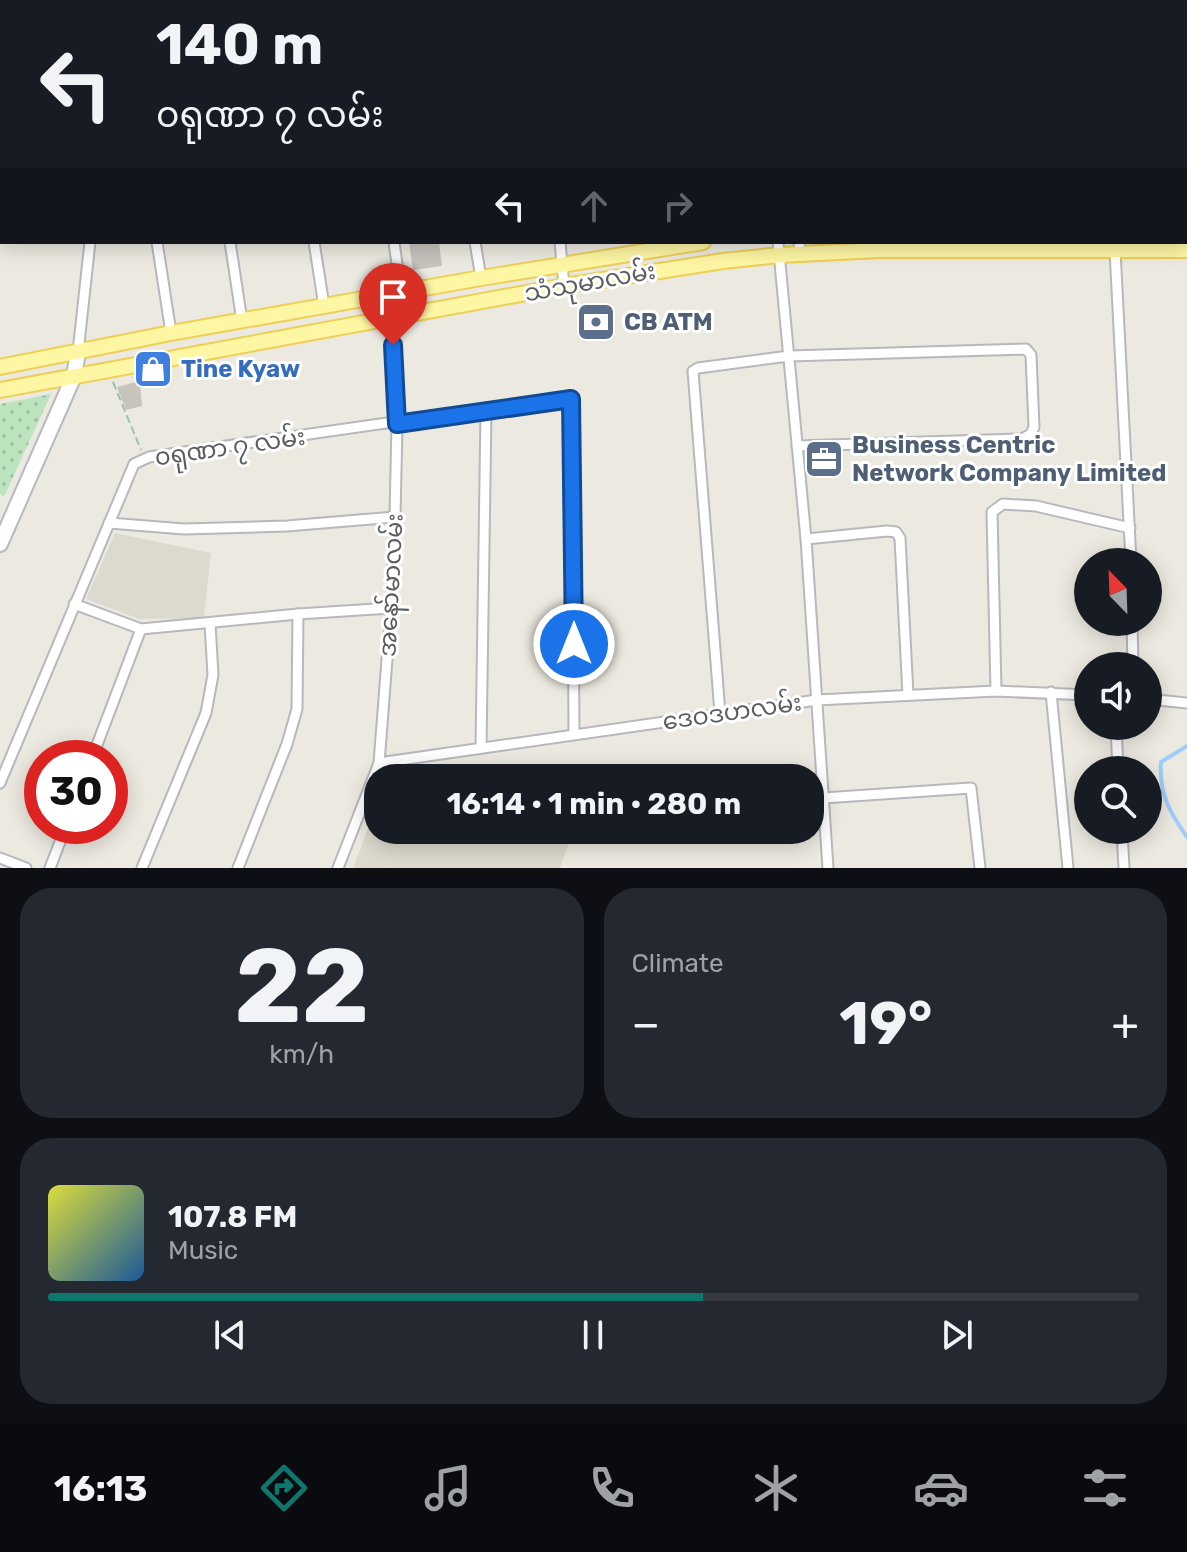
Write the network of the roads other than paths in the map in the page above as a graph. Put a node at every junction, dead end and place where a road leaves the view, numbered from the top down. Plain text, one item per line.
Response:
1 (90, 244) edge
2 (157, 244) edge
3 (230, 244) edge
4 (314, 244) edge
5 (394, 244) edge
6 (475, 244) edge
7 (560, 244) edge
8 (670, 244) edge
9 (1011, 245) edge
10 (638, 246) edge
11 (880, 246) edge
12 (1109, 247) edge
13 (779, 248) edge
14 (800, 248) edge
15 (1187, 250) edge
16 (564, 263) junction
17 (481, 278) junction
18 (564, 286) junction
19 (396, 294) junction
20 (324, 306) junction
21 (392, 319) junction
22 (247, 320) junction
23 (171, 333) junction
24 (255, 344) junction
25 (78, 352) junction
26 (789, 356) junction
27 (0, 367) edge
28 (74, 376) junction
29 (0, 390) edge
30 (486, 411) junction
31 (397, 424) junction
32 (797, 446) junction
33 (395, 517) junction
34 (109, 523) junction
35 (1130, 528) junction
36 (806, 539) junction
37 (0, 544) edge
38 (1131, 548) edge
39 (74, 604) junction
40 (391, 608) junction
41 (298, 614) junction
42 (210, 624) junction
43 (141, 629) junction
44 (996, 691) junction
45 (1051, 692) junction
46 (1074, 694) edge
47 (908, 695) junction
48 (817, 700) junction
49 (1162, 700) edge
50 (1187, 703) edge
51 (720, 713) junction
52 (574, 734) junction
53 (99, 740) edge
54 (481, 748) junction
55 (379, 763) junction
56 (821, 764) edge
57 (0, 783) edge
58 (824, 798) edge
59 (824, 812) edge
60 (59, 844) edge
61 (1123, 844) edge
62 (0, 858) edge
63 (26, 868) edge
64 (50, 868) edge
65 (142, 868) edge
66 (238, 868) edge
67 (338, 868) edge
68 (828, 868) edge
69 (980, 868) edge
70 (1068, 868) edge
71 (1124, 868) edge

1 - 25 street
2 - 23 street
3 - 22 street
4 - 20 street
5 - 19 street, အနော်မာလမ်း
6 - 17 street
7 - 16 street
8 - 10 main road, သံသုမာလမ်း
9 - 11 main road, သံသုမာလမ်း
9 - 12 main road, သံသုမာလမ်း
10 - 16 main road, သံသုမာလမ်း
11 - 14 main road, သံသုမာလမ်း
12 - 15 main road, သံသုမာလမ်း
12 - 35 street
13 - 14 main road, သံသုမာလမ်း
13 - 18 main road, သံသုမာလမ်း
13 - 26 street
16 - 17 main road, သံသုမာလမ်း
16 - 18 street
17 - 19 main road, သံသုမာလမ်း
18 - 21 main road, သံသုမာလမ်း
19 - 20 main road, သံသုမာလမ်း
19 - 21 street, အနော်မာလမ်း
20 - 22 main road, သံသုမာလမ်း
21 - 24 main road, သံသုမာလမ်း
21 - 31 street, အနော်မာလမ်း
22 - 23 main road, သံသုမာလမ်း
22 - 24 main road
23 - 25 main road, သံသုမာလမ်း
24 - 28 main road, သံသုမာလမ်း
25 - 27 main road, သံသုမာလမ်း
25 - 28 main road
26 - 32 street
26 - 32 street
26 - 51 street
28 - 29 main road, သံသုမာလမ်း
28 - 37 main road
30 - 31 street, ၀ရုဏာ ၇ လမ်း
30 - 52 street, ၀ရုဏာ ၇ လမ်း
30 - 54 street
31 - 33 street, အနော်မာလမ်း
31 - 34 street, ၀ရုဏာ ၇ လမ်း
32 - 36 street
33 - 34 street
33 - 40 street, အနော်မာလမ်း
34 - 39 street, ၀ရုဏာ ၇ လမ်း
35 - 38 street
35 - 44 street
36 - 47 street
36 - 48 street
39 - 43 street
39 - 57 street, ၀ရုဏာ ၇ လမ်း
40 - 41 street
40 - 55 street, အနော်မာလမ်း
41 - 42 street
41 - 66 street
42 - 43 street
42 - 65 street
43 - 53 street
44 - 45 street, ဒေဝဒဟလမ်း
44 - 47 street, ဒေဝဒဟလမ်း
45 - 46 street, ဒေဝဒဟလမ်း
45 - 70 street
47 - 48 street, ဒေဝဒဟလမ်း
48 - 51 street, ဒေဝဒဟလမ်း
48 - 56 street
49 - 50 street
51 - 52 street, ဒေဝဒဟလမ်း
52 - 54 street, ဒေဝဒဟလမ်း
54 - 55 street, ဒေဝဒဟလမ်း
55 - 67 street, အနော်မာလမ်း
58 - 69 street
59 - 68 street
60 - 64 street
61 - 71 street
62 - 63 street

